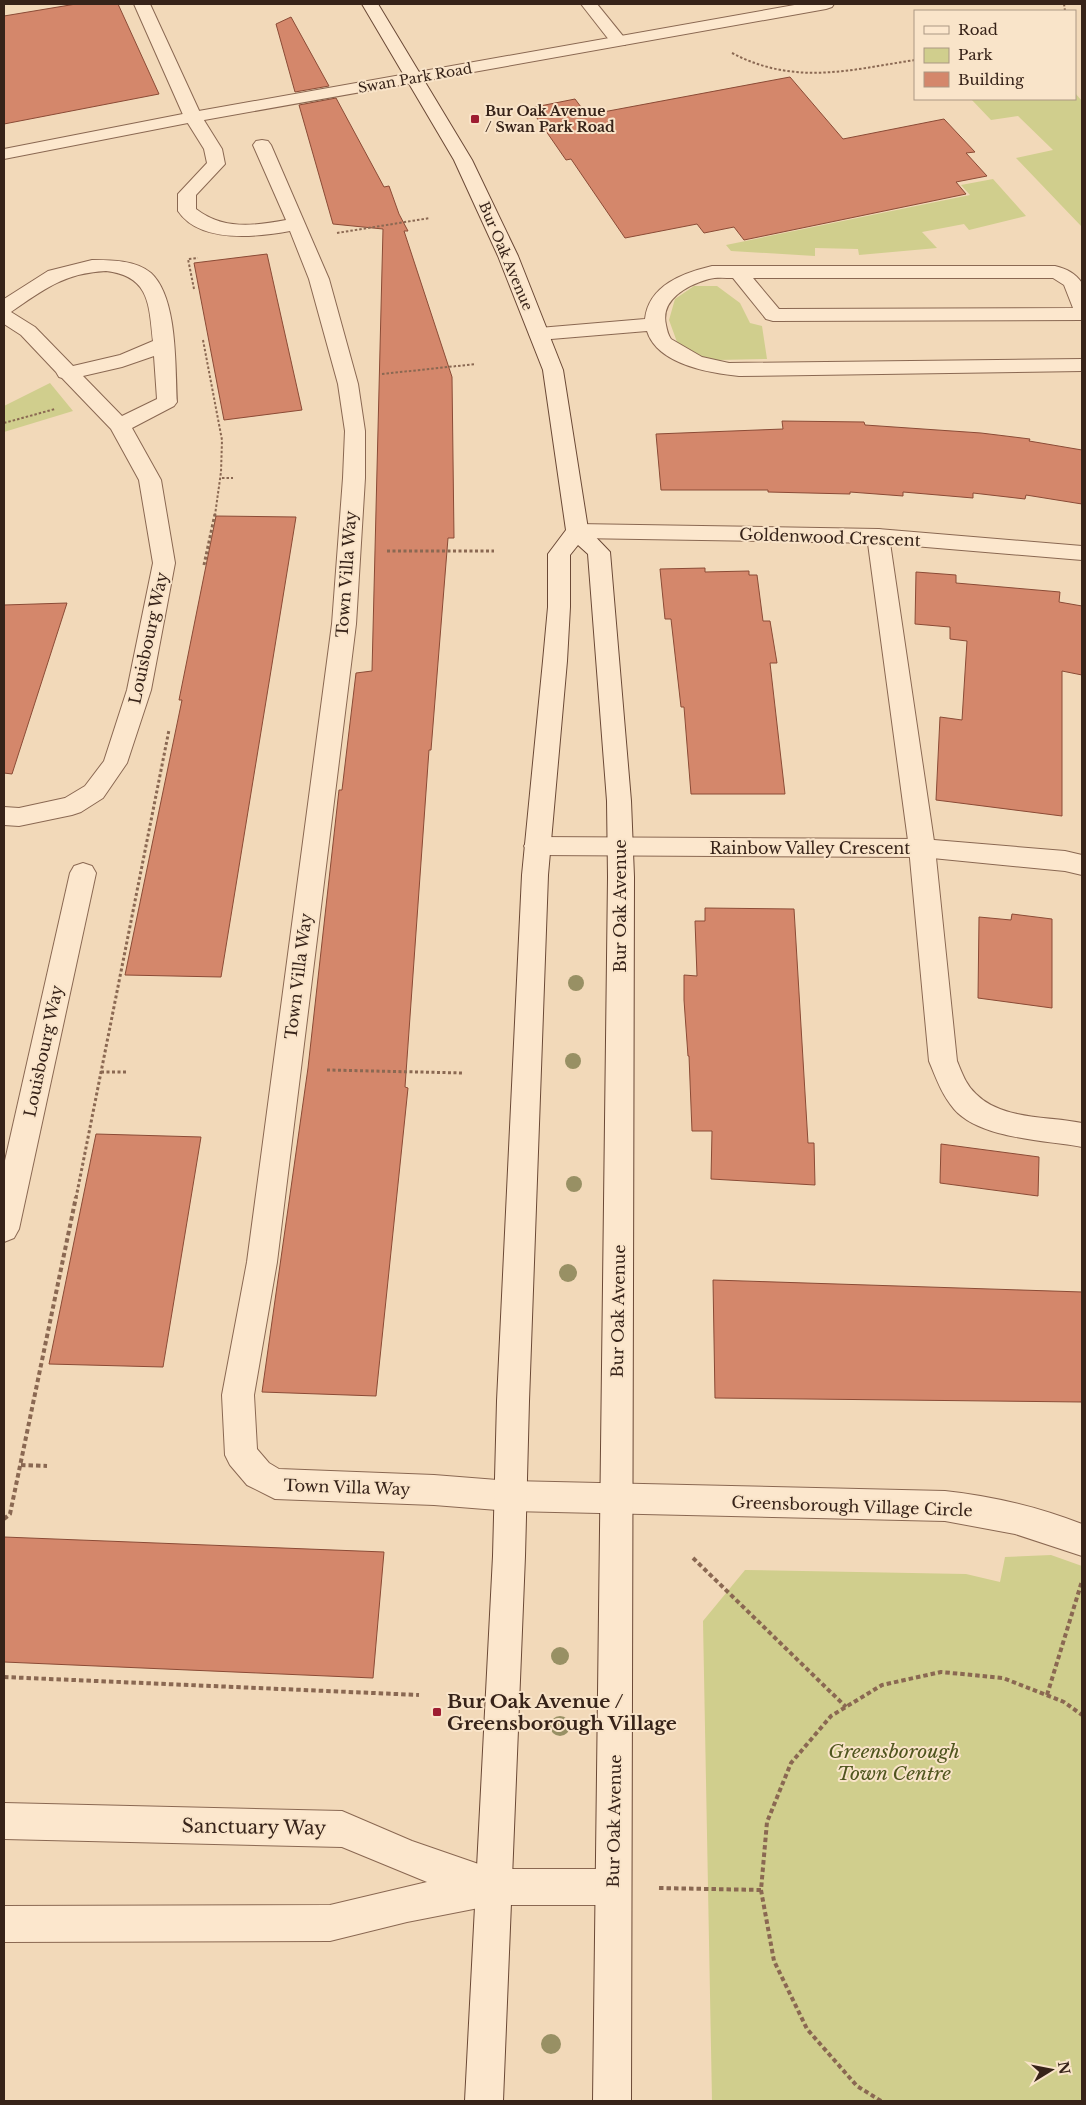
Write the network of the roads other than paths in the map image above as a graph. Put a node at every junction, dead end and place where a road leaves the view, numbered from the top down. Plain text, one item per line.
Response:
1 (142, 4) edge
2 (370, 4) edge
3 (589, 4) edge
4 (826, 4) edge
5 (619, 41) junction
6 (414, 78) junction
7 (193, 117) junction
8 (262, 145) dead end
9 (4, 154) edge
10 (300, 232) junction
11 (738, 272) junction
12 (1082, 307) edge
13 (4, 308) edge
14 (1082, 314) edge
15 (4, 316) edge
16 (654, 324) junction
17 (539, 334) junction
18 (162, 345) junction
19 (1082, 365) edge
20 (66, 373) junction
21 (120, 426) junction
22 (577, 531) junction
23 (878, 536) junction
24 (1082, 553) edge
25 (4, 816) edge
26 (536, 846) junction
27 (620, 847) junction
28 (922, 848) junction
29 (1082, 865) edge
30 (83, 873) dead end
31 (1082, 1135) edge
32 (4, 1229) edge
33 (511, 1496) junction
34 (616, 1500) junction
35 (1082, 1540) edge
36 (4, 1821) edge
37 (494, 1887) junction
38 (613, 1887) junction
39 (4, 1924) edge
40 (484, 2101) edge
41 (612, 2101) edge

1 - 7 street
2 - 6 street, Bur Oak Avenue
3 - 5 street
4 - 5 street, Swan Park Road
5 - 6 street, Swan Park Road
6 - 7 street, Swan Park Road
6 - 17 street, Bur Oak Avenue
7 - 9 street, Swan Park Road
7 - 10 street
8 - 10 street, Town Villa Way
10 - 33 street, Town Villa Way
11 - 12 street
11 - 14 street
11 - 16 street
13 - 18 street
15 - 20 street, Louisbourg Way
16 - 17 street
16 - 19 street
17 - 22 street, Bur Oak Avenue
18 - 20 street
18 - 21 street
20 - 21 street, Louisbourg Way
21 - 25 street, Louisbourg Way
22 - 23 street, Goldenwood Crescent
22 - 26 street
22 - 27 street, Bur Oak Avenue
23 - 24 street, Goldenwood Crescent
23 - 28 street
26 - 27 street, Rainbow Valley Crescent
26 - 33 street
27 - 28 street, Rainbow Valley Crescent
27 - 34 street, Bur Oak Avenue
28 - 29 street, Rainbow Valley Crescent
28 - 31 street
30 - 32 street, Louisbourg Way
33 - 34 street, Town Villa Way
33 - 37 street
34 - 35 street, Greensborough Village Circle
34 - 38 street, Bur Oak Avenue
36 - 37 street, Sanctuary Way
37 - 38 street, Sanctuary Way
37 - 39 street, Sanctuary Way
37 - 40 street
38 - 41 street, Bur Oak Avenue

